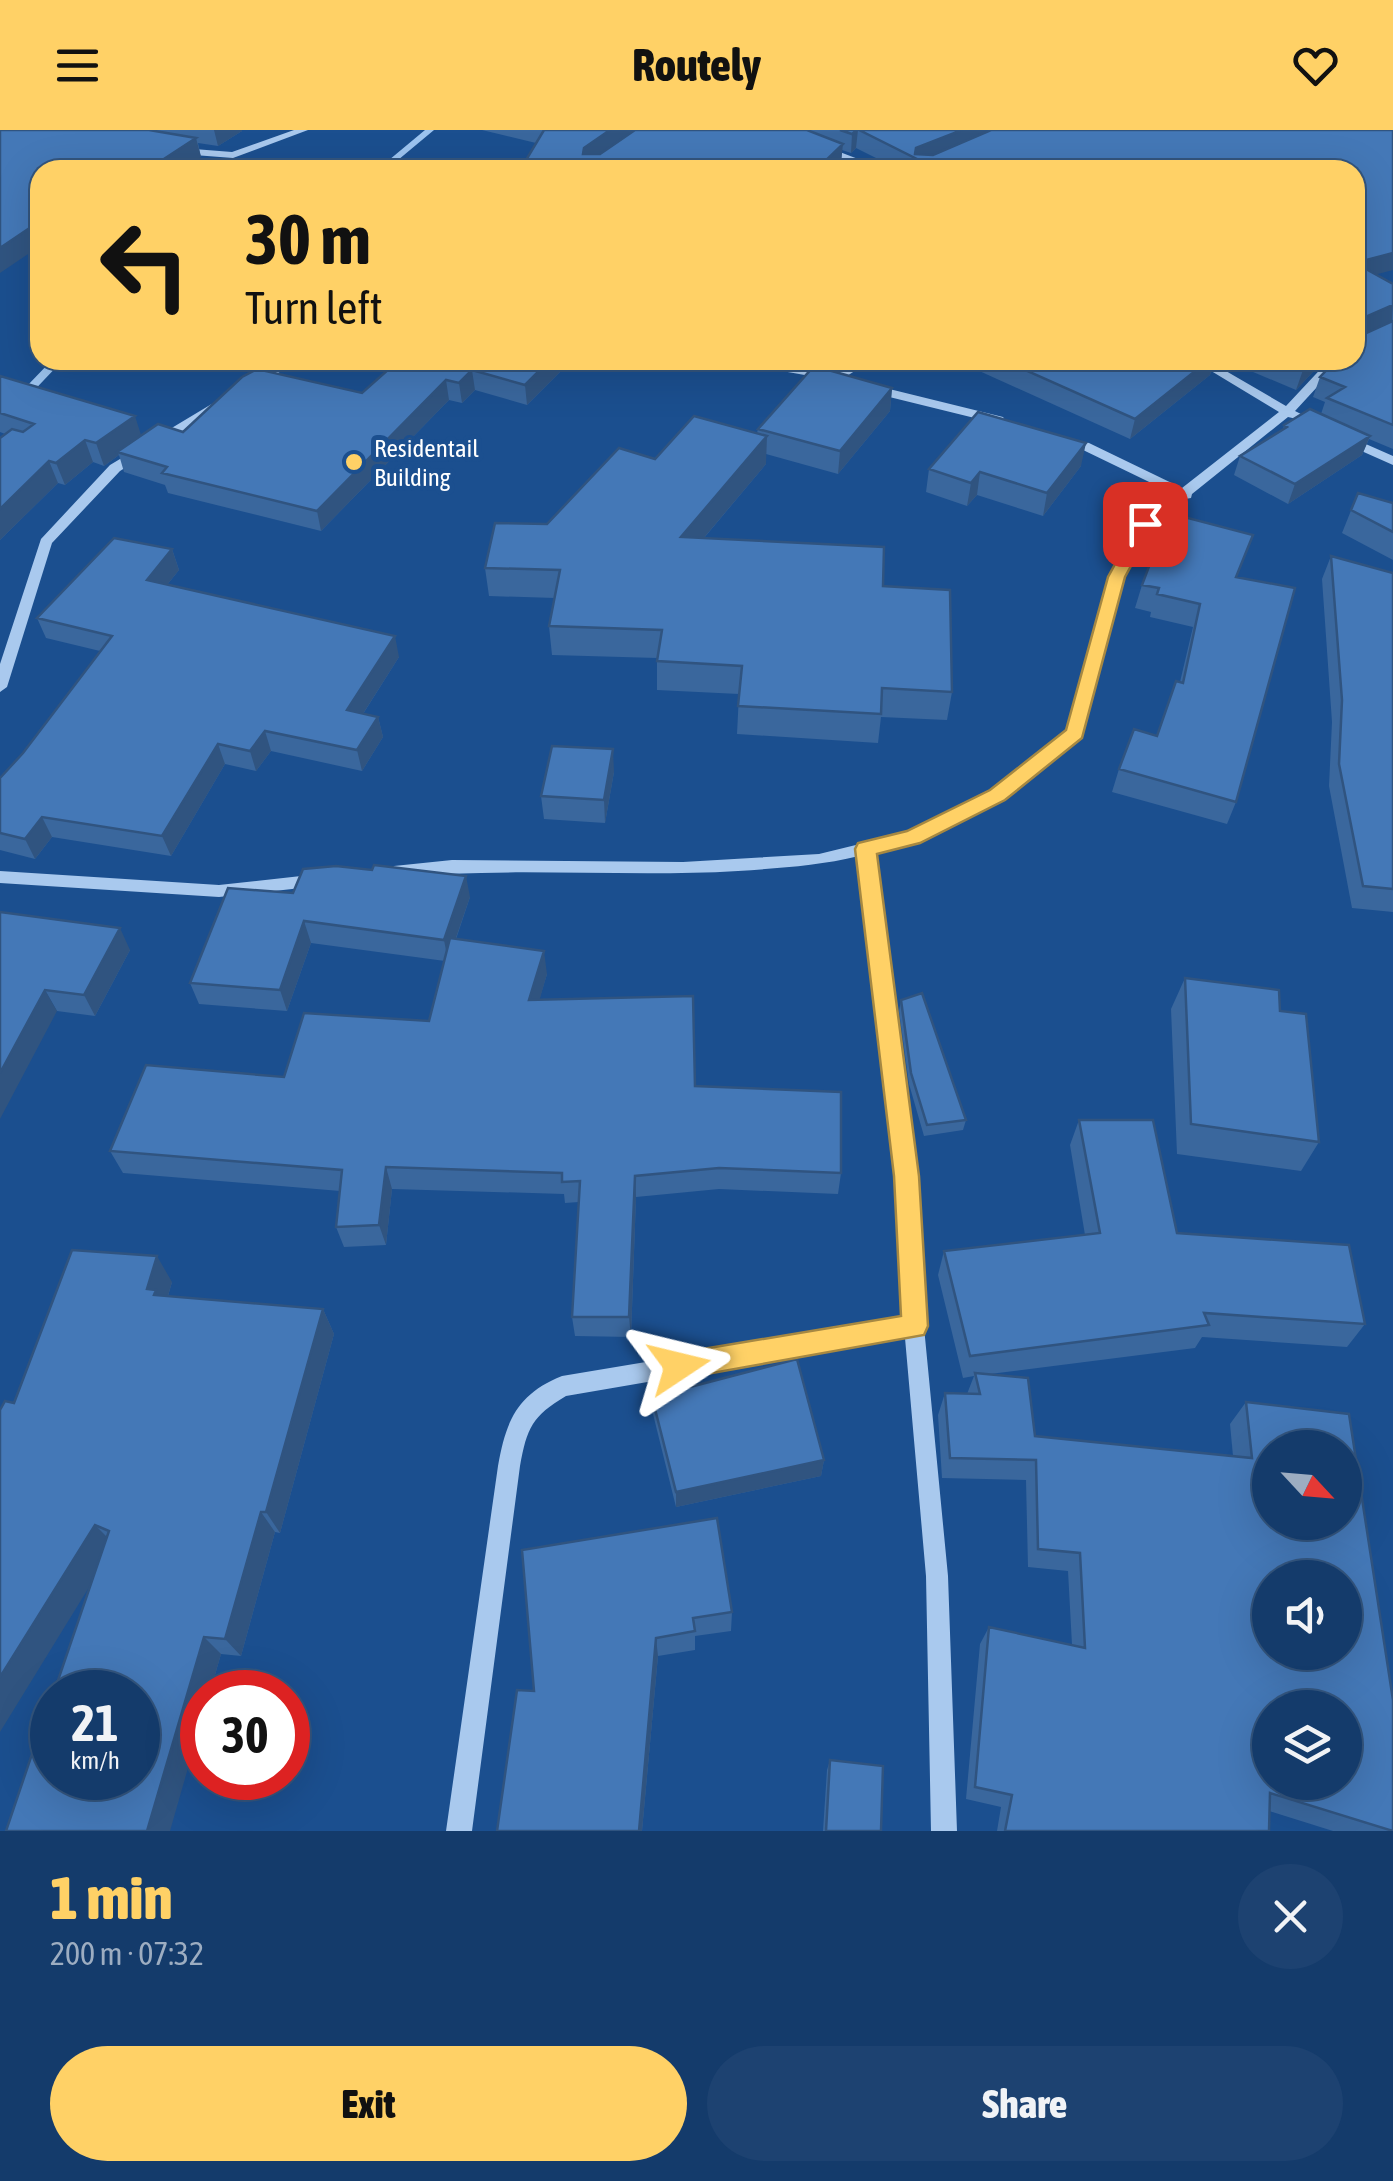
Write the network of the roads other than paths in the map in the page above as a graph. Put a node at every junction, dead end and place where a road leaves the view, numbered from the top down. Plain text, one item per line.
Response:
1 (303, 130) edge
2 (806, 142) edge
3 (171, 149) edge
4 (855, 160) edge
5 (276, 370) edge
6 (799, 370) edge
7 (850, 370) edge
8 (1215, 370) edge
9 (1327, 370) edge
10 (839, 377) junction
11 (244, 390) edge
12 (228, 399) edge
13 (1287, 412) junction
14 (1305, 420) edge
15 (1016, 425) edge
16 (1322, 428) edge
17 (1050, 435) edge
18 (1393, 461) edge
19 (1186, 495) junction
20 (0, 686) edge
21 (866, 849) junction
22 (374, 874) edge
23 (0, 877) edge
24 (336, 878) edge
25 (914, 1326) junction
26 (459, 1831) edge
27 (944, 1831) edge

1 - 3 street
2 - 4 street
5 - 11 street
6 - 10 street
7 - 10 street
8 - 13 street
9 - 13 street
10 - 15 street
12 - 20 street
13 - 14 street
13 - 19 street
16 - 18 street
17 - 19 street
19 - 21 street
21 - 22 street
21 - 25 street
23 - 24 street
25 - 26 street
25 - 27 street

